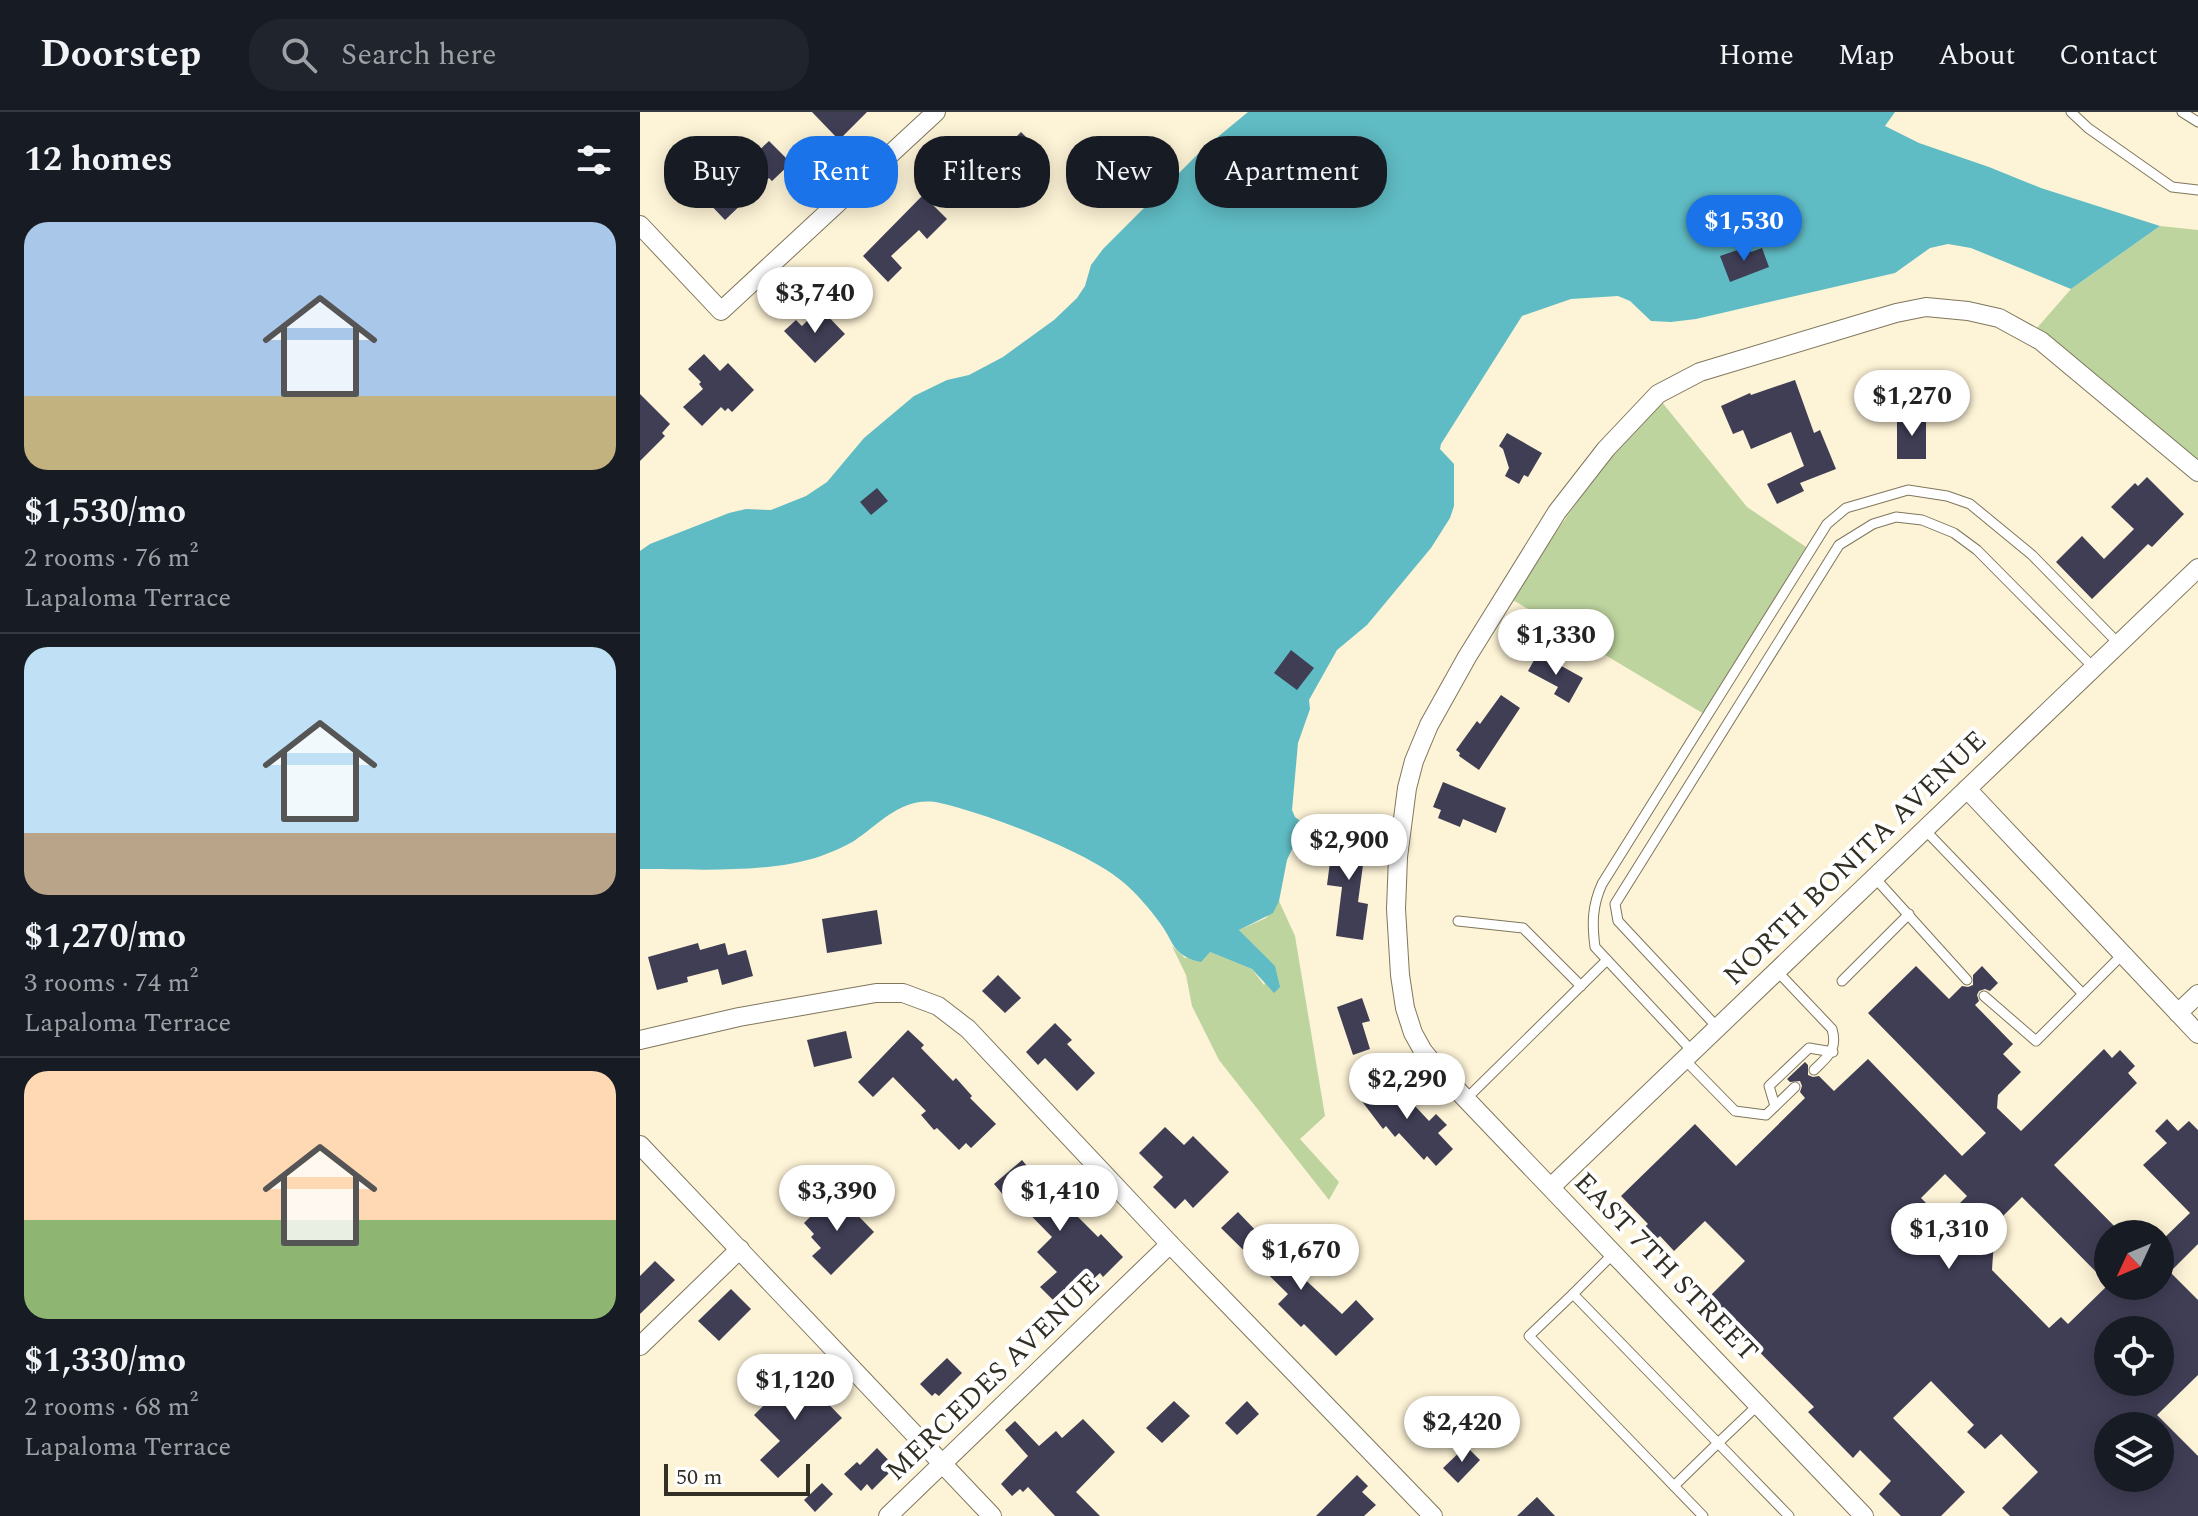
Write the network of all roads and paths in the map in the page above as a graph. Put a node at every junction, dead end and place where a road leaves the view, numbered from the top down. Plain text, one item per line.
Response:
1 (936, 112) edge
2 (2071, 112) edge
3 (2182, 112) edge
4 (2198, 122) edge
5 (2198, 190) edge
6 (640, 225) edge
7 (2198, 472) edge
8 (2198, 568) edge
9 (2119, 644) junction
10 (2094, 668) junction
11 (1967, 789) junction
12 (1925, 830) junction
13 (1875, 878) junction
14 (1909, 914) junction
15 (1458, 921) dead end
16 (2123, 954) junction
17 (1607, 960) junction
18 (1777, 971) junction
19 (1967, 980) dead end
20 (1842, 981) dead end
21 (1581, 986) junction
22 (2083, 994) junction
23 (2198, 994) edge
24 (1984, 996) dead end
25 (2178, 1013) junction
26 (1718, 1028) junction
27 (2198, 1034) edge
28 (640, 1040) edge
29 (1833, 1052) junction
30 (1689, 1056) junction
31 (1814, 1070) dead end
32 (1795, 1087) dead end
33 (1466, 1099) junction
34 (1775, 1106) junction
35 (640, 1145) edge
36 (1551, 1187) junction
37 (1170, 1244) junction
38 (740, 1249) junction
39 (1614, 1253) junction
40 (1573, 1294) junction
41 (640, 1346) edge
42 (1758, 1405) junction
43 (1718, 1443) junction
44 (943, 1465) junction
45 (1674, 1486) junction
46 (1421, 1512) edge
47 (888, 1516) edge
48 (992, 1516) edge
49 (1703, 1516) edge
50 (1789, 1516) edge
51 (1864, 1516) edge

1 - 6 street
2 - 5 lane
3 - 4 lane
7 - 33 street, EAST 7TH STREET
8 - 9 street, NORTH BONITA AVENUE
9 - 10 street, NORTH BONITA AVENUE
9 - 17 lane
10 - 11 street, NORTH BONITA AVENUE
10 - 26 lane
11 - 12 street, NORTH BONITA AVENUE
11 - 16 street
12 - 13 street, NORTH BONITA AVENUE
12 - 22 lane
13 - 14 lane
13 - 18 street, NORTH BONITA AVENUE
14 - 19 lane
14 - 20 lane
15 - 21 lane
16 - 22 lane
16 - 25 street
17 - 21 lane
17 - 30 lane
18 - 26 street, NORTH BONITA AVENUE
18 - 29 lane
21 - 33 lane
22 - 24 lane
23 - 25 street
25 - 27 street
26 - 30 street, NORTH BONITA AVENUE
28 - 37 street
29 - 31 lane
29 - 34 lane
30 - 34 lane
30 - 36 street, NORTH BONITA AVENUE
32 - 34 lane
33 - 36 street, EAST 7TH STREET
35 - 38 street
36 - 39 street, EAST 7TH STREET
37 - 44 street, MERCEDES AVENUE
37 - 46 street
38 - 41 street
38 - 44 street
39 - 40 lane
39 - 42 street, EAST 7TH STREET
40 - 43 lane
40 - 45 lane
42 - 43 lane
42 - 51 street, EAST 7TH STREET
43 - 45 lane
43 - 50 lane
44 - 47 street, MERCEDES AVENUE
44 - 48 street
45 - 49 lane

